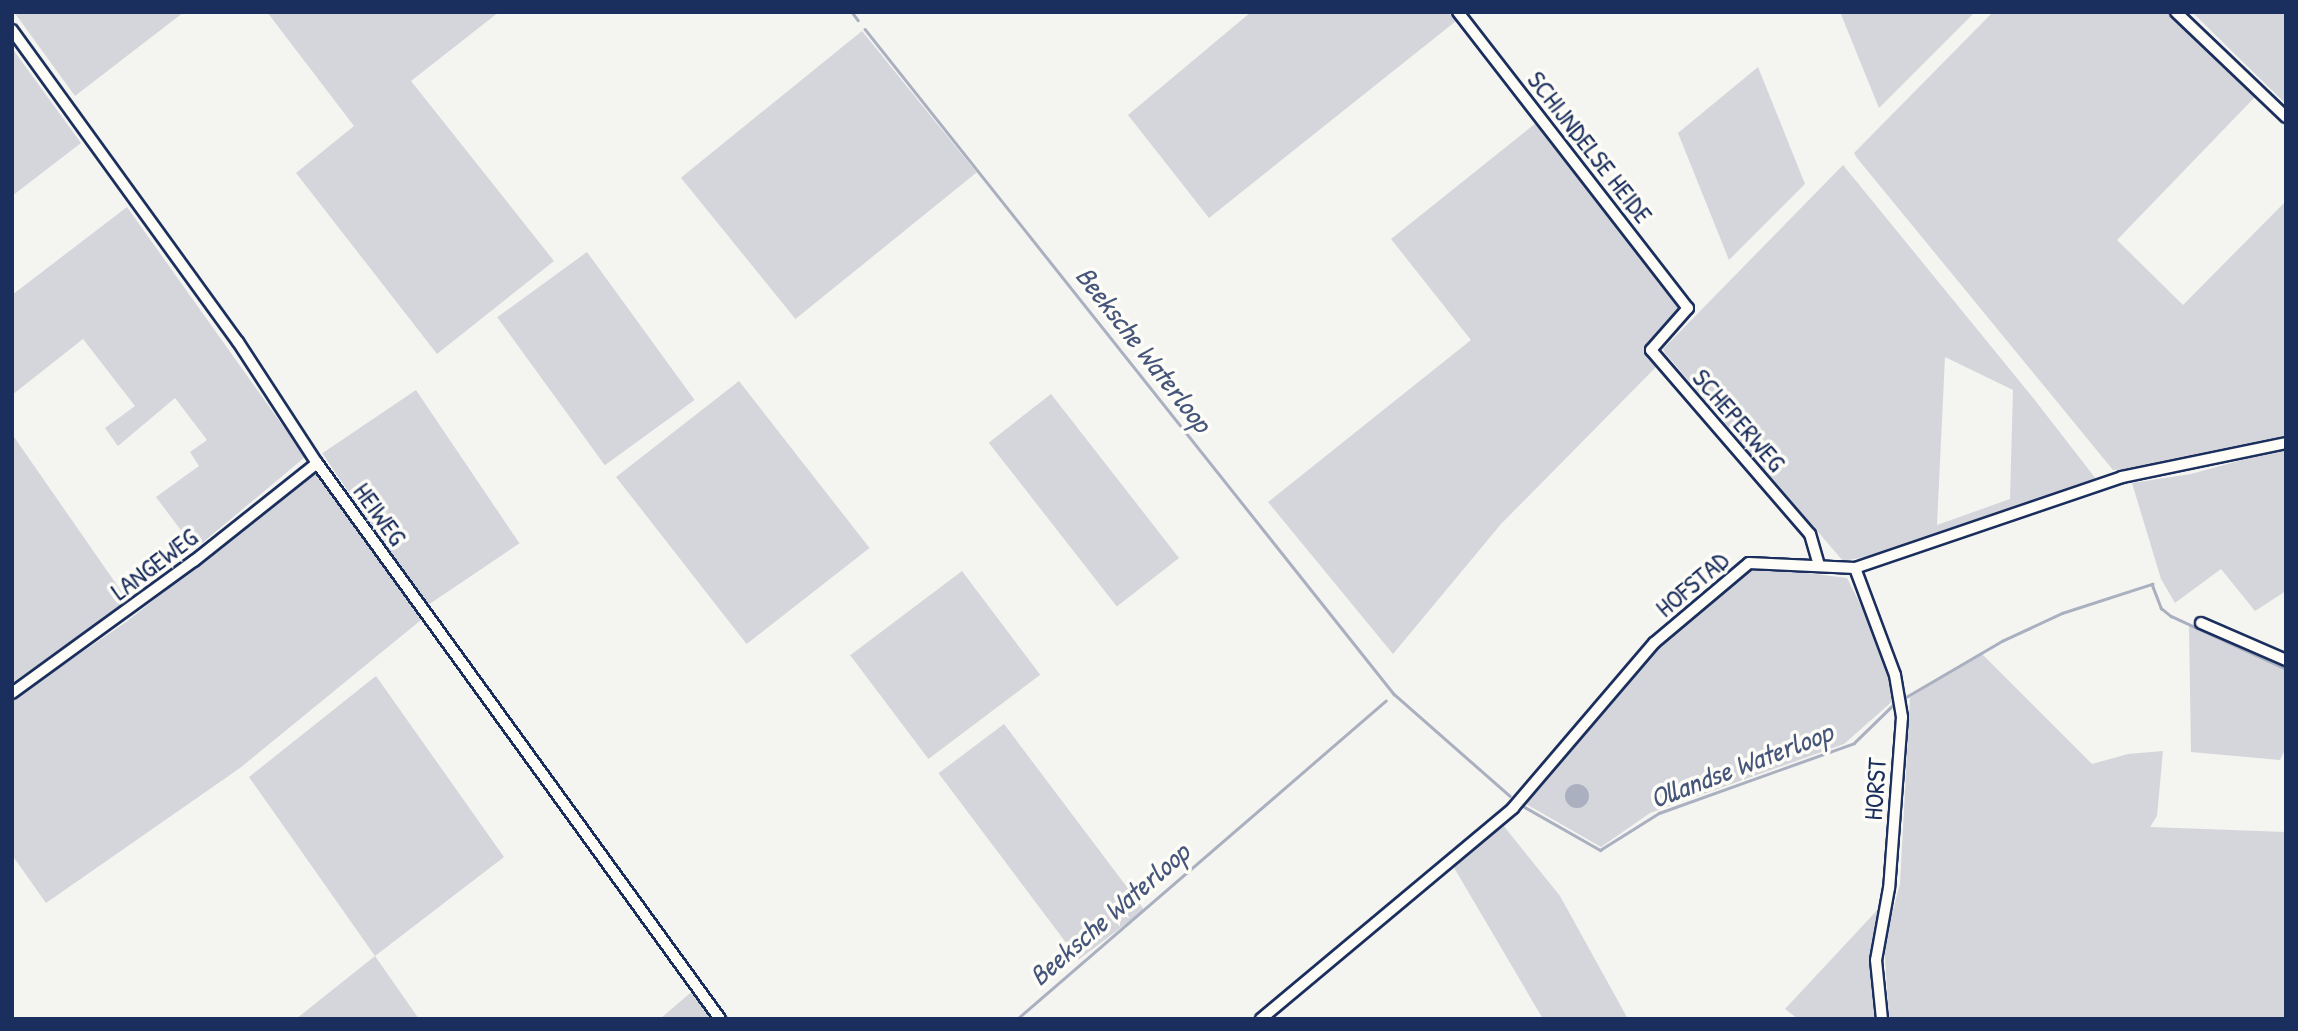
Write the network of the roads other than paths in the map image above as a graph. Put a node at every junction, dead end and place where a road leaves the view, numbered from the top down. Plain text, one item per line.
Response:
1 (1458, 12) edge
2 (2176, 12) edge
3 (12, 30) edge
4 (2286, 117) edge
5 (1688, 307) joint
6 (2286, 443) edge
7 (317, 463) junction
8 (1819, 566) junction
9 (1854, 568) junction
10 (2201, 623) dead end
11 (2286, 660) edge
12 (12, 692) edge
13 (720, 1019) edge
14 (1261, 1019) edge
15 (1882, 1019) edge

1 - 5 street, SCHIJNDELSE HEIDE
2 - 4 street
3 - 7 street, HEIWEG
5 - 8 street, SCHEPERWEG
6 - 9 street, HOFSTAD
7 - 12 street, LANGEWEG
7 - 13 street, HEIWEG
8 - 9 street, HOFSTAD
8 - 14 street, HOFSTAD
9 - 15 street, HORST
10 - 11 street

